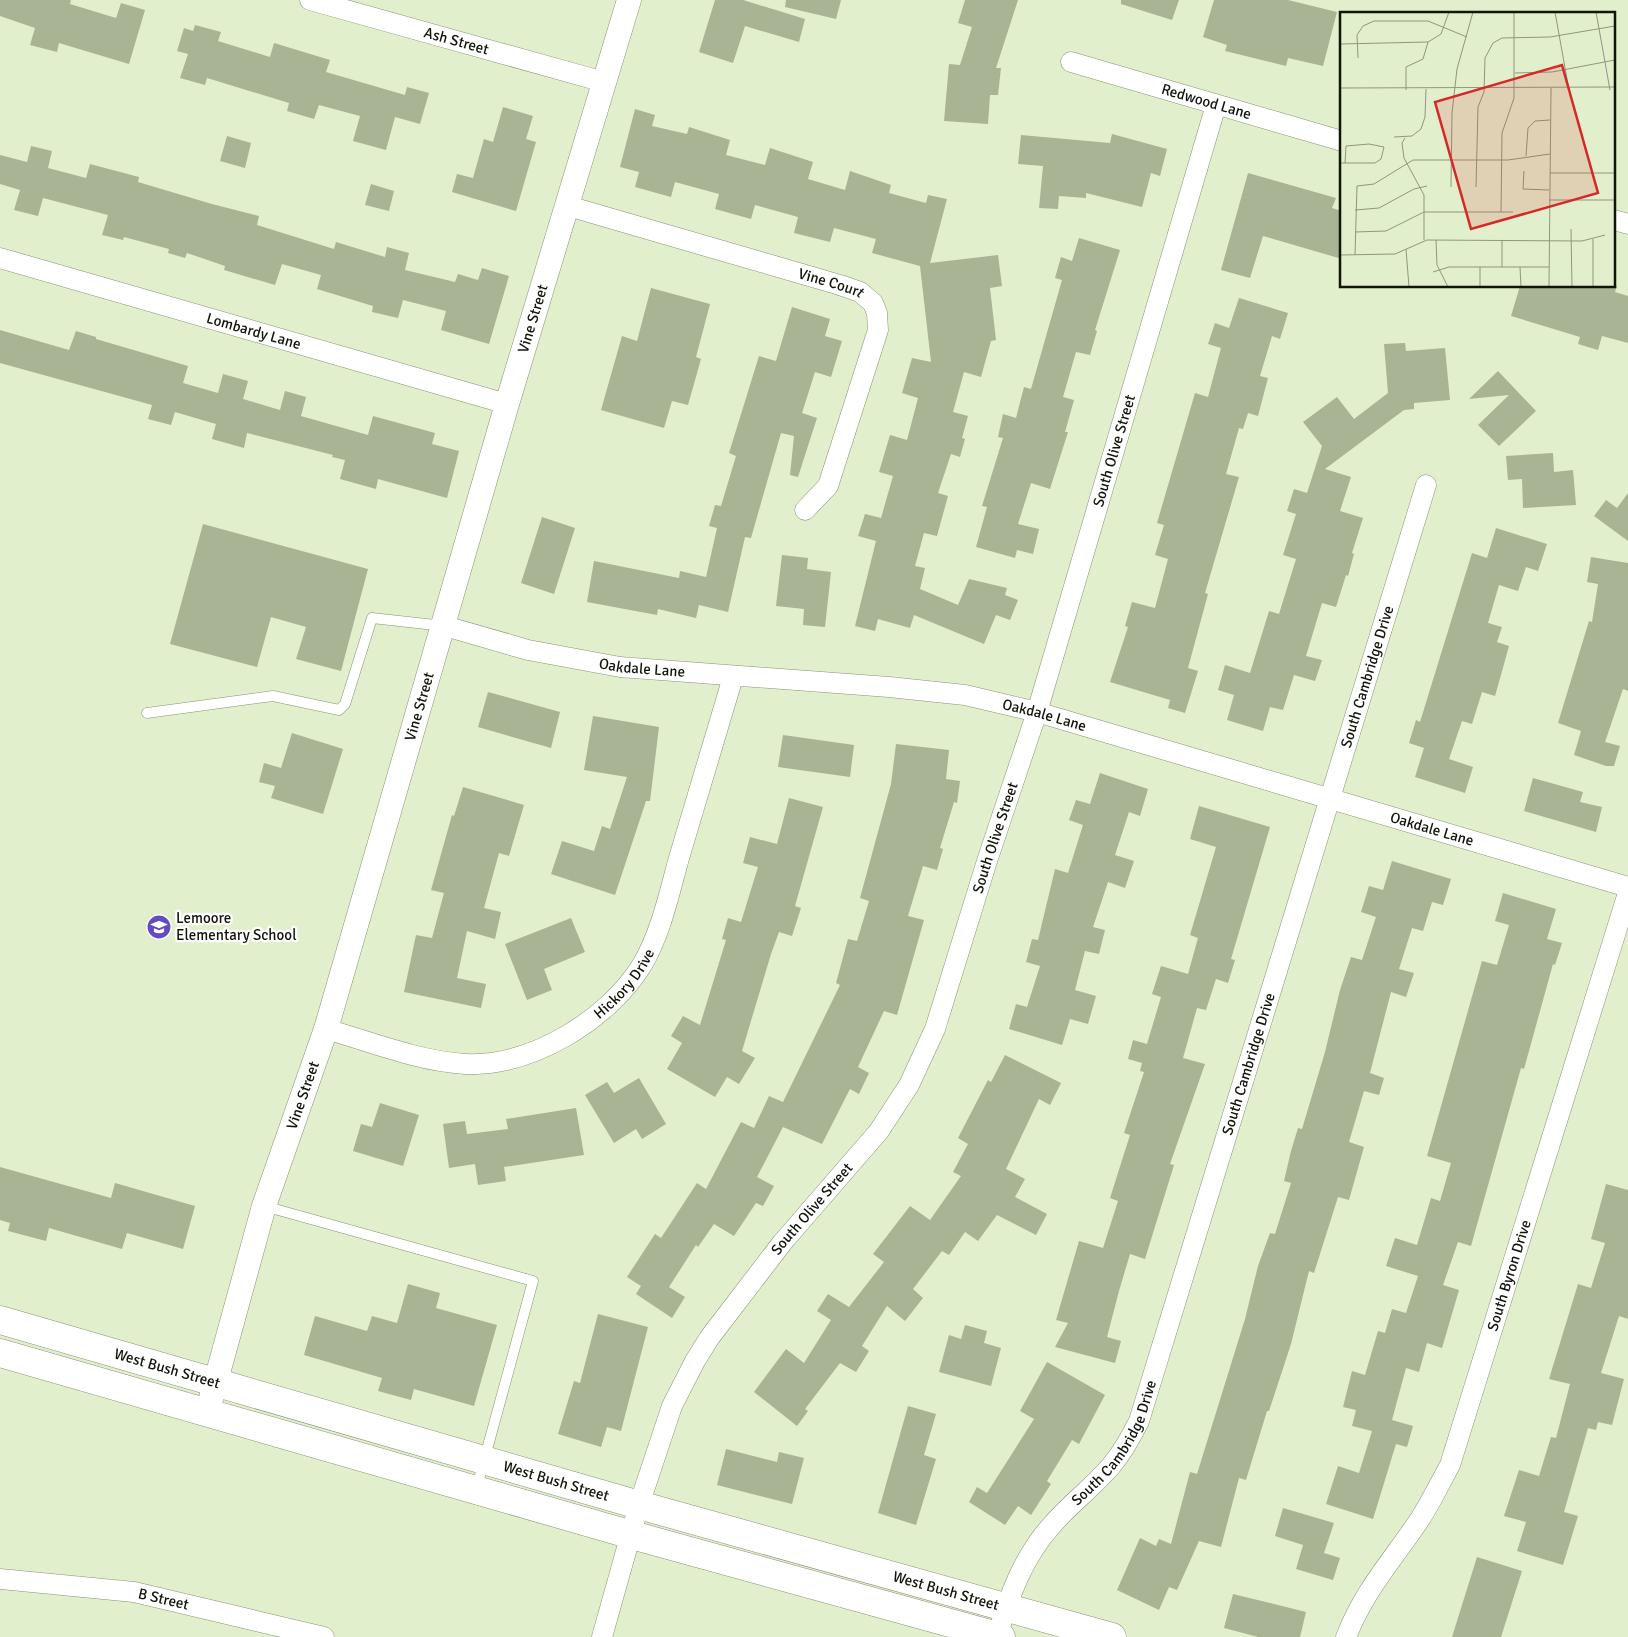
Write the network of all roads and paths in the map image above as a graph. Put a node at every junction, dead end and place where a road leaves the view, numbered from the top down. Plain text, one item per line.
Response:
1 (310, 0) edge
2 (629, 0) edge
3 (1071, 62) dead end
4 (604, 82) junction
5 (1216, 105) junction
6 (1340, 140) edge
7 (568, 206) junction
8 (0, 258) edge
9 (507, 404) junction
10 (1426, 485) dead end
11 (805, 510) dead end
12 (445, 626) junction
13 (732, 677) junction
14 (1037, 712) junction
15 (147, 713) dead end
16 (1329, 799) junction
17 (1628, 888) edge
18 (1628, 893) edge
19 (326, 1029) junction
20 (264, 1206) junction
21 (0, 1320) edge
22 (0, 1353) edge
23 (216, 1383) junction
24 (207, 1413) junction
25 (483, 1460) junction
26 (476, 1490) junction
27 (639, 1505) junction
28 (632, 1535) junction
29 (0, 1579) edge
30 (1006, 1608) junction
31 (324, 1637) edge
32 (602, 1637) edge
33 (998, 1637) edge
34 (1112, 1637) edge
35 (1346, 1637) edge

1 - 4 street, Ash Street
2 - 4 street, Vine Street
3 - 5 street, Redwood Lane
4 - 7 street, Vine Street
5 - 6 street, Redwood Lane
5 - 14 street, South Olive Street
7 - 9 street, Vine Street
7 - 11 street, Vine Court
8 - 9 street, Lombardy Lane
9 - 12 street, Vine Street
10 - 16 street, South Cambridge Drive
12 - 13 street, Oakdale Lane
12 - 15 lane
12 - 19 street, Vine Street
13 - 14 street, Oakdale Lane
13 - 19 street, Hickory Drive
14 - 16 street, Oakdale Lane
14 - 27 street, South Olive Street
16 - 17 street, Oakdale Lane
16 - 30 street, South Cambridge Drive
18 - 35 street, South Byron Drive
19 - 20 street, Vine Street
20 - 23 street, Vine Street
20 - 25 lane
21 - 23 main road, West Bush Street
22 - 24 main road, West Bush Street
23 - 24 street, Vine Street
23 - 25 main road, West Bush Street
24 - 26 main road, West Bush Street
25 - 26 lane
25 - 27 main road, West Bush Street
26 - 28 main road, West Bush Street
27 - 28 street, South Olive Street
27 - 30 main road, West Bush Street
28 - 32 street, South Olive Street
28 - 33 main road, West Bush Street
29 - 31 street, B Street
30 - 33 street, South Cambridge Drive
30 - 34 main road, West Bush Street

